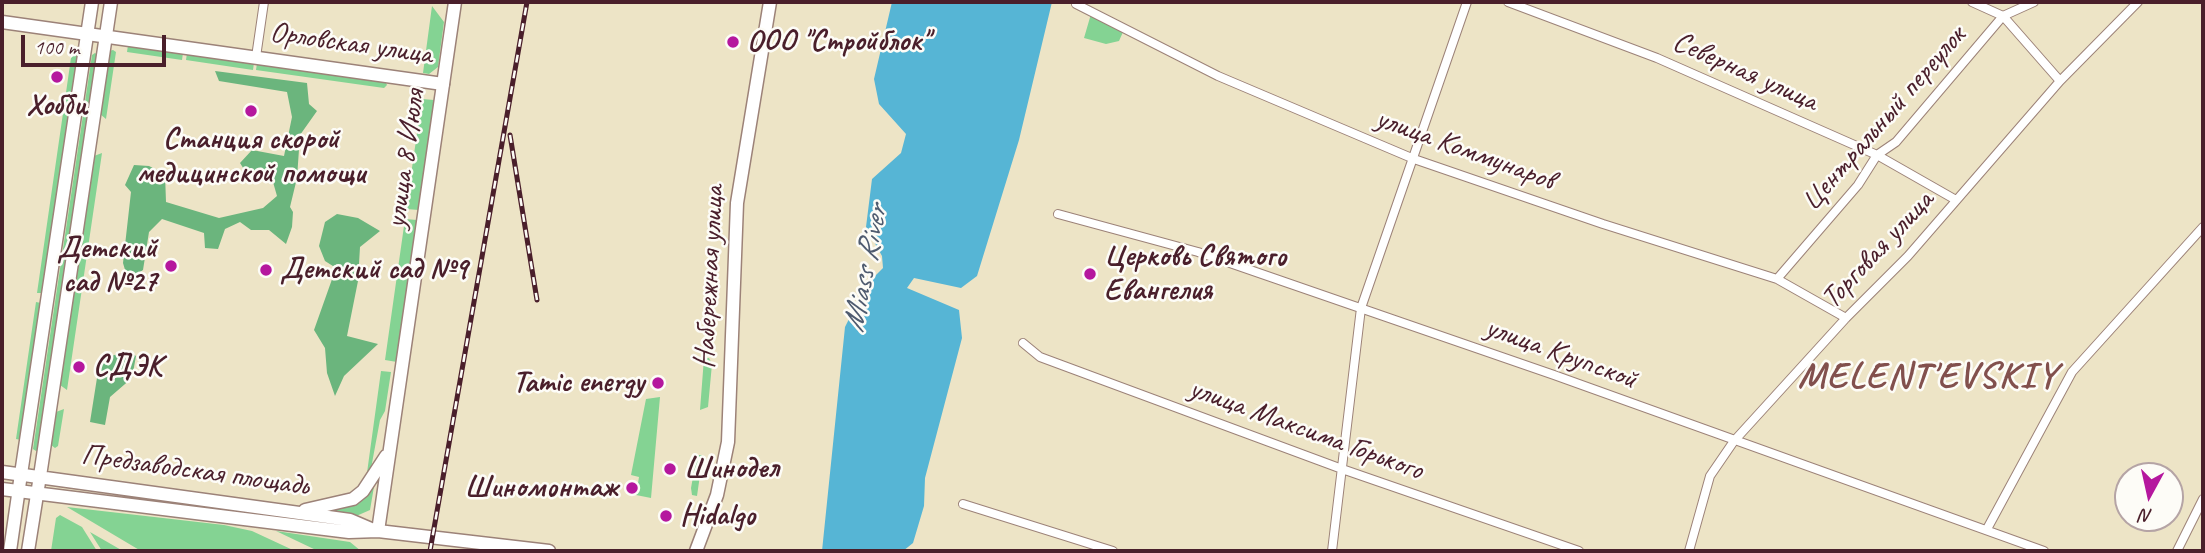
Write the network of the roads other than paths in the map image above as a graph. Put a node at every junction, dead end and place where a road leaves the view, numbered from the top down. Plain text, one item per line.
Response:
1 (92, 2) edge
2 (111, 2) edge
3 (264, 2) edge
4 (455, 2) edge
5 (771, 2) edge
6 (1467, 2) edge
7 (1508, 2) edge
8 (1972, 2) edge
9 (2034, 2) edge
10 (2138, 2) edge
11 (1076, 4) dead end
12 (2003, 16) junction
13 (2, 22) edge
14 (87, 33) junction
15 (106, 36) junction
16 (256, 57) junction
17 (2060, 81) junction
18 (443, 84) junction
19 (1877, 155) junction
20 (1414, 159) junction
21 (1956, 200) junction
22 (1058, 214) dead end
23 (2203, 227) edge
24 (1777, 279) junction
25 (1361, 308) junction
26 (1846, 318) junction
27 (1023, 343) dead end
28 (1734, 441) junction
29 (390, 449) junction
30 (1342, 469) junction
31 (2, 472) edge
32 (21, 474) junction
33 (40, 476) junction
34 (2, 489) edge
35 (19, 491) junction
36 (37, 492) junction
37 (2203, 499) edge
38 (963, 504) dead end
39 (293, 512) junction
40 (1987, 529) junction
41 (378, 531) junction
42 (695, 550) edge
43 (10, 551) edge
44 (28, 551) edge
45 (549, 551) edge
46 (1113, 551) edge
47 (1332, 551) edge
48 (1579, 551) edge
49 (1689, 551) edge
50 (2044, 551) edge
51 (2177, 551) edge

1 - 14 main road
2 - 15 main road
3 - 16 street
4 - 18 main road, улица 8 Июля
5 - 42 main road, Набережная улица
6 - 20 street
7 - 19 street, Северная улица
8 - 12 street
9 - 12 street, Центральный переулок
10 - 17 street, Торговая улица
11 - 20 street, улица Коммунаров
12 - 17 street
12 - 19 street, Центральный переулок
13 - 14 main road, Орловская улица
14 - 15 main road, Орловская улица
14 - 32 main road
15 - 16 main road, Орловская улица
15 - 33 main road
16 - 18 main road, Орловская улица
17 - 21 street, Торговая улица
18 - 29 main road, улица 8 Июля
19 - 21 street, Северная улица
19 - 24 street, Центральный переулок
20 - 24 street, улица Коммунаров
20 - 25 street
21 - 26 street, Торговая улица
22 - 25 street, улица Крупской
23 - 40 street
24 - 26 street, улица Коммунаров
25 - 28 street, улица Крупской
25 - 30 street
26 - 28 street, Торговая улица
27 - 30 street, улица Максима Горького
28 - 40 street, улица Крупской
28 - 49 street, Торговая улица
29 - 39 main road
29 - 41 main road, улица 8 Июля
30 - 47 street
30 - 48 street, улица Максима Горького
31 - 32 main road, Предзаводская площадь
32 - 33 main road, Предзаводская площадь
32 - 35 main road
33 - 36 main road
33 - 39 main road, Предзаводская площадь
34 - 35 main road
35 - 36 main road
35 - 43 main road
36 - 41 main road, Предзаводская площадь
36 - 44 main road
37 - 51 street
38 - 46 street
39 - 41 main road, Предзаводская площадь
40 - 50 street, улица Крупской
41 - 45 main road, Предзаводская площадь

